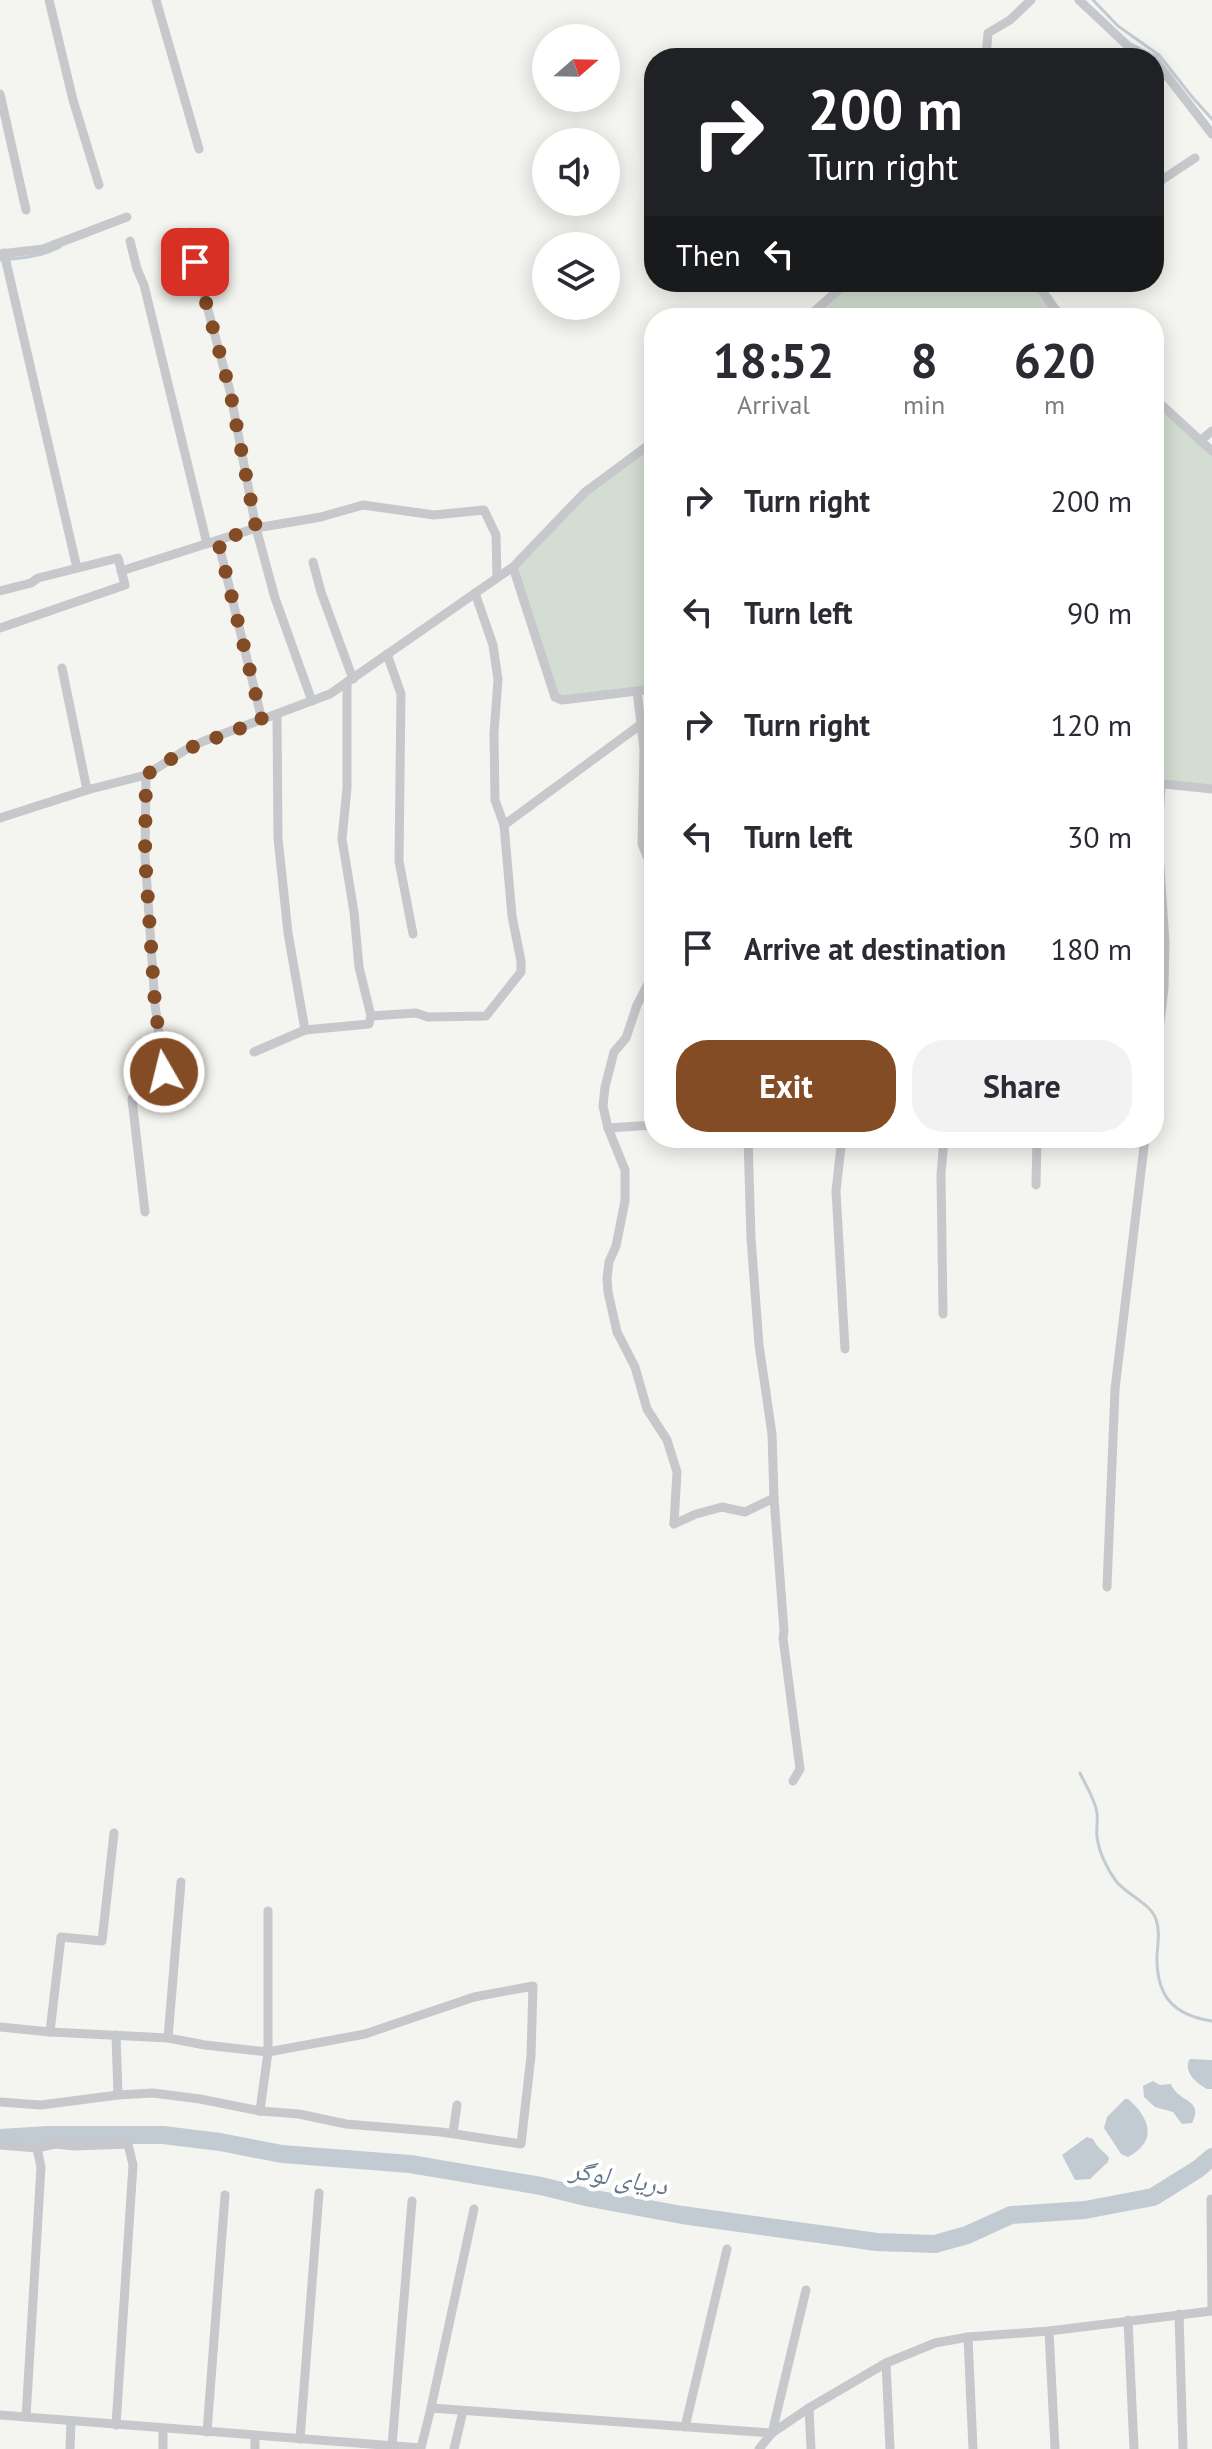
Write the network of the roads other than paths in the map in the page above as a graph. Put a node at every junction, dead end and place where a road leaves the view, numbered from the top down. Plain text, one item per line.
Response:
1 (49, 0) edge
2 (156, 0) edge
3 (1031, 0) edge
4 (1079, 0) edge
5 (987, 48) edge
6 (1132, 48) edge
7 (1164, 73) edge
8 (0, 94) edge
9 (1212, 134) edge
10 (199, 149) dead end
11 (1195, 158) dead end
12 (1164, 178) edge
13 (99, 185) dead end
14 (26, 210) dead end
15 (127, 217) dead end
16 (191, 232) dead end
17 (130, 241) dead end
18 (2, 254) edge
19 (836, 292) edge
20 (818, 308) edge
21 (1164, 407) edge
22 (1212, 431) edge
23 (1200, 441) junction
24 (644, 448) edge
25 (1212, 451) edge
26 (256, 528) junction
27 (212, 542) junction
28 (313, 562) dead end
29 (513, 567) junction
30 (77, 568) junction
31 (121, 571) junction
32 (497, 578) junction
33 (0, 591) edge
34 (475, 593) junction
35 (0, 628) edge
36 (387, 654) junction
37 (62, 668) dead end
38 (350, 680) junction
39 (644, 690) edge
40 (637, 691) junction
41 (312, 701) junction
42 (277, 715) junction
43 (262, 720) junction
44 (640, 725) junction
45 (644, 749) edge
46 (644, 749) edge
47 (146, 775) junction
48 (1164, 785) edge
49 (1212, 789) edge
50 (87, 790) junction
51 (0, 818) edge
52 (504, 825) junction
53 (644, 849) edge
54 (1164, 928) edge
55 (413, 934) dead end
56 (1164, 988) edge
57 (644, 991) edge
58 (371, 1016) junction
59 (305, 1030) junction
60 (254, 1052) dead end
61 (644, 1126) edge
62 (608, 1128) junction
63 (748, 1148) edge
64 (841, 1148) edge
65 (943, 1148) edge
66 (1037, 1148) edge
67 (1144, 1148) edge
68 (1036, 1185) dead end
69 (145, 1212) dead end
70 (943, 1314) dead end
71 (845, 1349) dead end
72 (774, 1498) junction
73 (1107, 1587) dead end
74 (793, 1781) dead end
75 (114, 1833) dead end
76 (181, 1882) dead end
77 (268, 1911) dead end
78 (0, 2027) edge
79 (50, 2032) junction
80 (116, 2035) junction
81 (168, 2038) junction
82 (268, 2052) junction
83 (118, 2095) junction
84 (0, 2102) edge
85 (457, 2105) dead end
86 (260, 2111) junction
87 (453, 2133) junction
88 (0, 2145) edge
89 (37, 2148) junction
90 (319, 2193) dead end
91 (225, 2195) dead end
92 (1211, 2199) edge
93 (412, 2201) dead end
94 (474, 2209) dead end
95 (727, 2249) dead end
96 (806, 2290) dead end
97 (1212, 2311) edge
98 (1179, 2314) junction
99 (1128, 2320) junction
100 (1049, 2331) junction
101 (968, 2337) junction
102 (886, 2363) junction
103 (431, 2408) junction
104 (809, 2408) junction
105 (463, 2411) junction
106 (0, 2415) edge
107 (26, 2417) junction
108 (71, 2421) junction
109 (116, 2425) junction
110 (685, 2427) junction
111 (163, 2429) junction
112 (207, 2432) junction
113 (772, 2433) junction
114 (255, 2436) junction
115 (300, 2439) junction
116 (347, 2446) edge
117 (392, 2446) junction
118 (70, 2449) edge
119 (163, 2449) edge
120 (255, 2449) edge
121 (454, 2449) edge
122 (759, 2449) edge
123 (811, 2449) edge
124 (890, 2449) edge
125 (973, 2449) edge
126 (1055, 2449) edge
127 (1134, 2449) edge
128 (1183, 2449) edge

1 - 13 street
2 - 10 street
3 - 5 street
4 - 6 street
7 - 9 street
8 - 14 street
11 - 12 street
15 - 18 street
16 - 26 street
17 - 27 street
18 - 30 street
19 - 20 street
21 - 23 street
22 - 23 street
23 - 25 street
24 - 29 street
26 - 27 street
26 - 32 street
26 - 41 street
27 - 31 street
27 - 43 street
28 - 38 street
29 - 32 street
29 - 40 street
30 - 31 street
30 - 33 street
31 - 35 street
32 - 34 street
34 - 36 street
34 - 52 street
36 - 38 street
36 - 55 street
37 - 50 street
38 - 41 street
38 - 58 street
39 - 40 street
40 - 44 street
41 - 42 street
42 - 43 street
42 - 59 street
43 - 47 street
44 - 45 street
44 - 52 street
46 - 53 street
47 - 50 street
47 - 69 street
48 - 49 street
50 - 51 street
52 - 58 street
54 - 56 street
57 - 62 street
58 - 59 street
59 - 60 street
61 - 62 street
62 - 72 street
63 - 72 street
64 - 71 street
65 - 70 street
66 - 68 street
67 - 73 street
72 - 74 street
75 - 79 street
76 - 81 street
77 - 82 street
78 - 79 street
79 - 80 street
80 - 81 street
80 - 83 street
81 - 82 street
82 - 86 street
82 - 87 street
83 - 84 street
83 - 86 street
85 - 87 street
86 - 87 street
88 - 89 street
89 - 107 street
89 - 109 street
90 - 115 street
91 - 112 street
92 - 97 street
93 - 117 street
94 - 103 street
95 - 110 street
96 - 113 street
97 - 98 street
98 - 99 street
98 - 128 street
99 - 100 street
99 - 127 street
100 - 101 street
100 - 126 street
101 - 102 street
101 - 125 street
102 - 104 street
102 - 124 street
103 - 105 street
103 - 117 street
104 - 113 street
104 - 123 street
105 - 110 street
105 - 121 street
106 - 107 street
107 - 108 street
108 - 109 street
108 - 118 street
109 - 111 street
110 - 113 street
111 - 112 street
111 - 119 street
112 - 114 street
113 - 122 street
114 - 115 street
114 - 120 street
115 - 116 street
116 - 117 street

